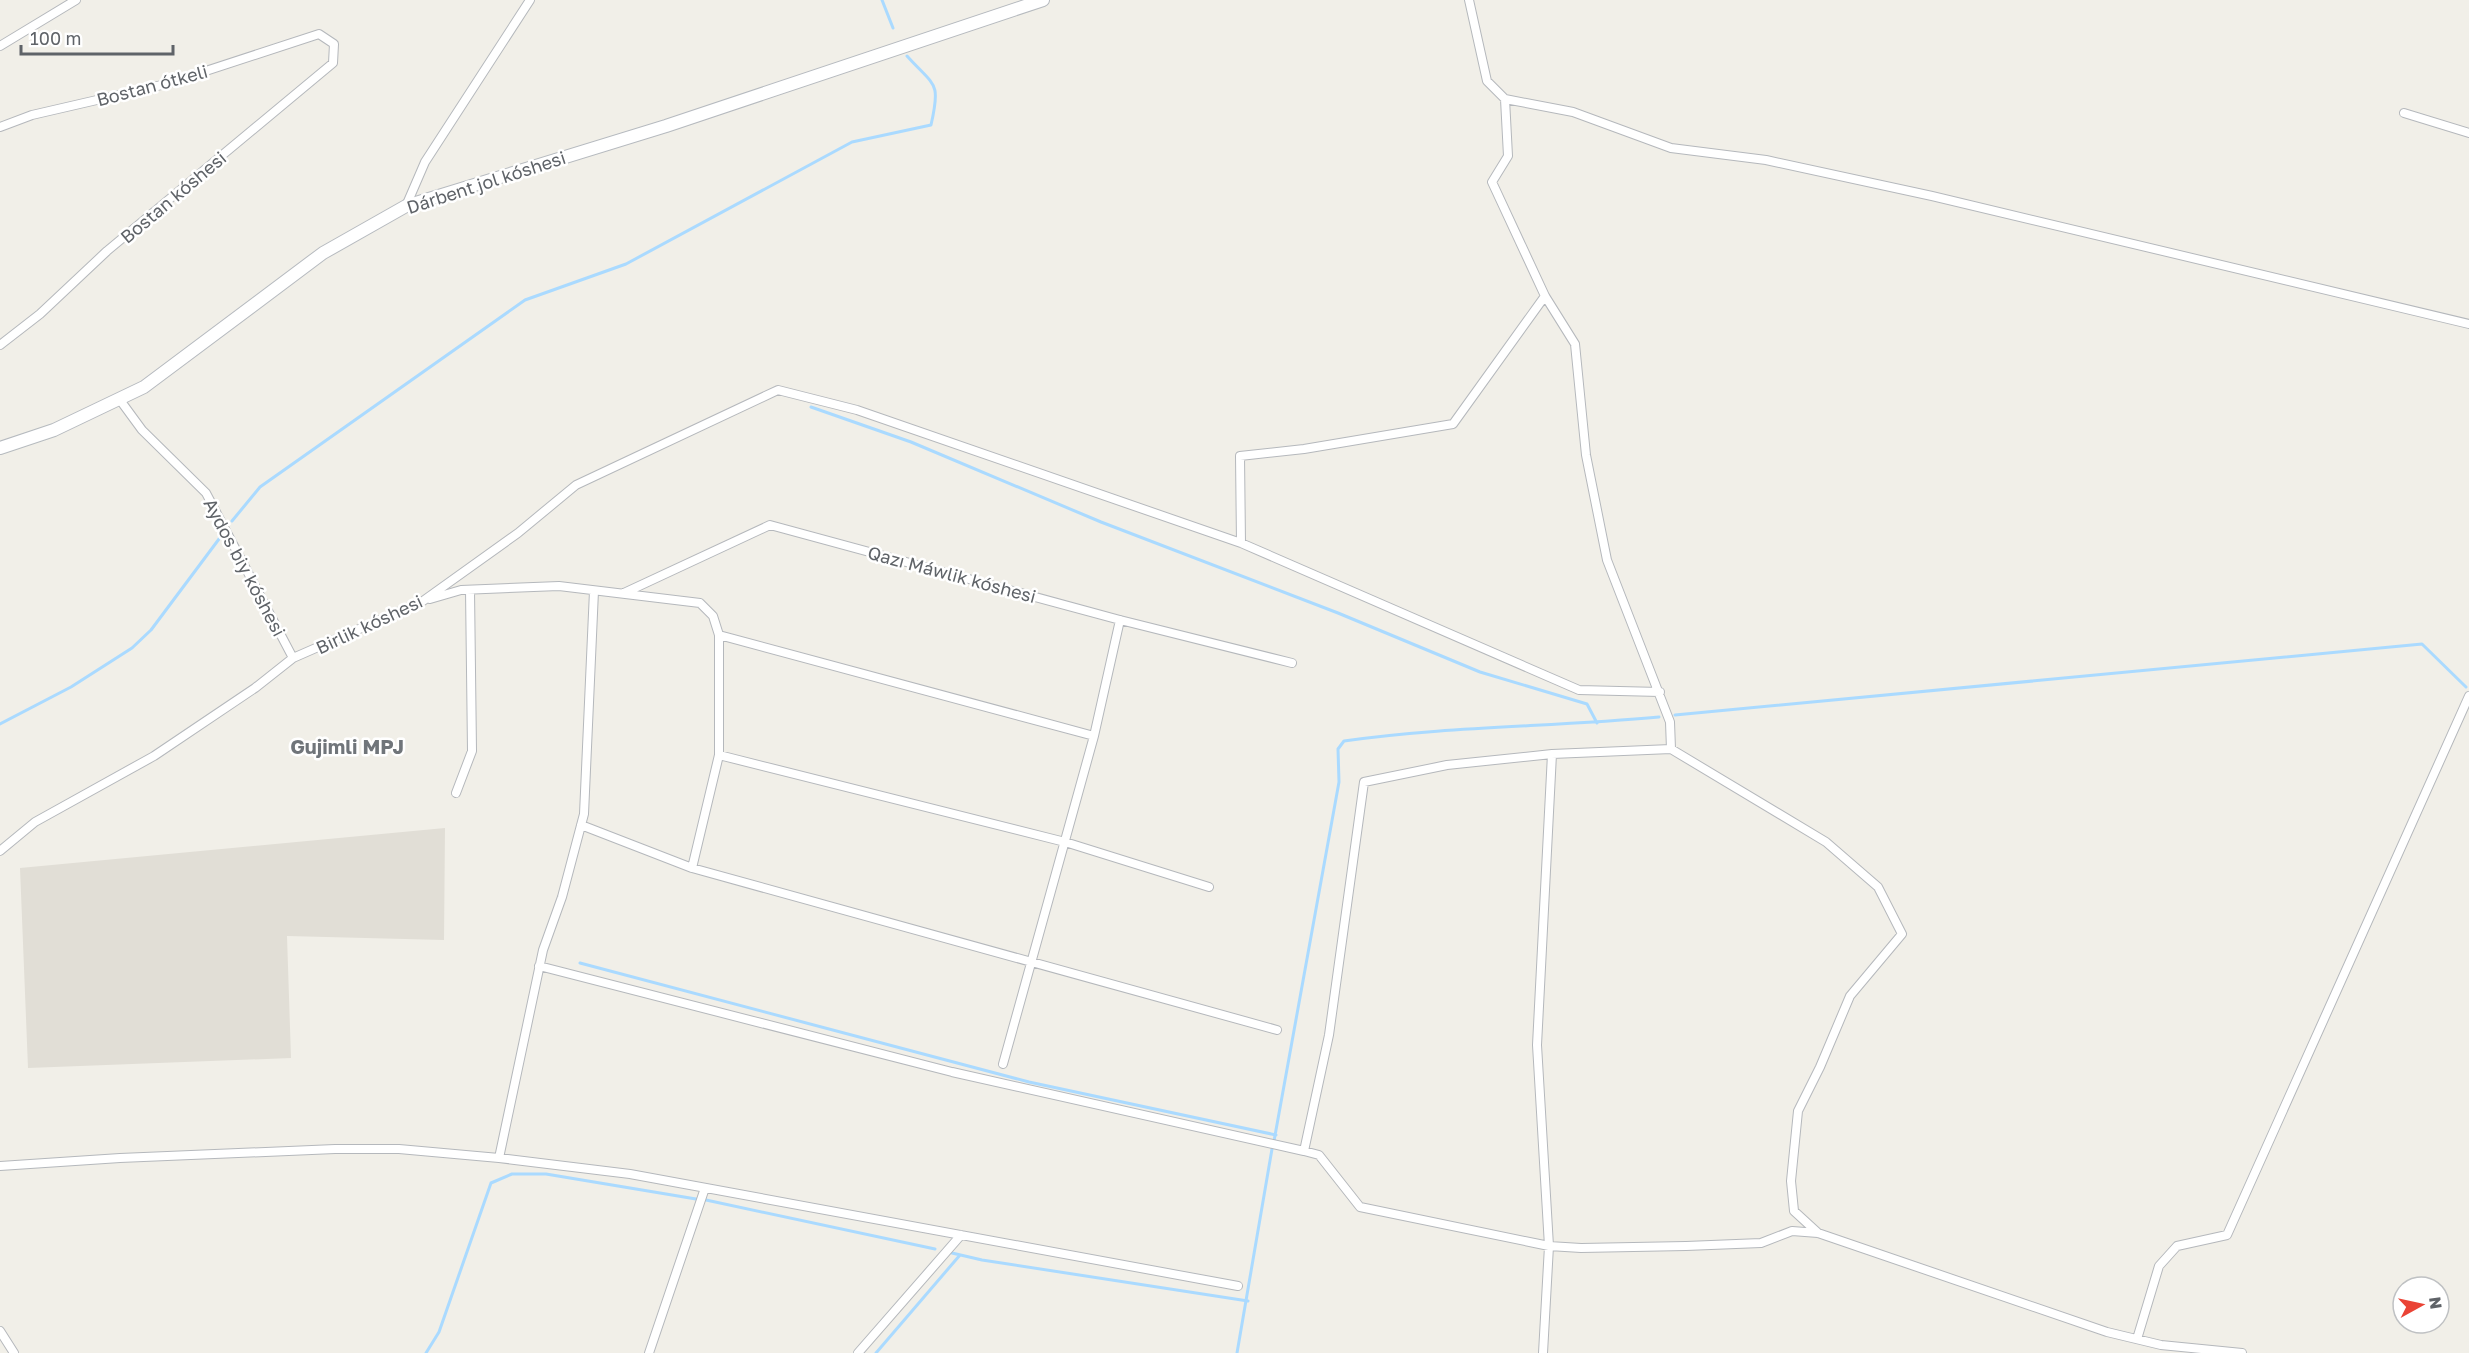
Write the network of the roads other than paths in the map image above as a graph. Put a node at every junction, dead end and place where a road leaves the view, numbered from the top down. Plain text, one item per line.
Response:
1 (76, 0) edge
2 (530, 0) edge
3 (1042, 0) edge
4 (1469, 0) edge
5 (334, 44) joint
6 (0, 46) edge
7 (1505, 99) junction
8 (2403, 113) dead end
9 (0, 127) edge
10 (2469, 133) edge
11 (406, 206) junction
12 (1545, 297) junction
13 (2469, 324) edge
14 (0, 345) edge
15 (120, 400) junction
16 (0, 448) edge
17 (1241, 543) junction
18 (470, 590) junction
19 (594, 591) junction
20 (622, 594) junction
21 (423, 601) junction
22 (1120, 620) junction
23 (719, 635) junction
24 (293, 658) junction
25 (1292, 663) dead end
26 (1660, 692) junction
27 (2469, 696) edge
28 (1094, 736) junction
29 (1671, 749) junction
30 (1552, 754) junction
31 (719, 755) junction
32 (456, 793) dead end
33 (581, 825) junction
34 (1065, 842) junction
35 (0, 851) edge
36 (692, 868) junction
37 (1209, 887) dead end
38 (1033, 961) junction
39 (539, 966) junction
40 (1277, 1030) dead end
41 (1003, 1065) dead end
42 (1304, 1151) junction
43 (499, 1158) junction
44 (0, 1166) edge
45 (705, 1188) junction
46 (1818, 1233) junction
47 (961, 1235) junction
48 (1549, 1246) junction
49 (1238, 1286) dead end
50 (0, 1331) edge
51 (2137, 1339) junction
52 (14, 1353) edge
53 (649, 1353) edge
54 (858, 1353) edge
55 (1543, 1353) edge
56 (2242, 1353) edge

1 - 6 street
2 - 11 street
3 - 11 main road, Dárbent jol kóshesi
4 - 7 street
5 - 9 street, Bostan ótkeli
5 - 14 street, Bostan kóshesi
7 - 12 street
7 - 13 street
8 - 10 street
11 - 15 main road, Dárbent jol kóshesi
12 - 17 street
12 - 26 street
15 - 16 main road, Dárbent jol kóshesi
15 - 24 street, Aydos biy kóshesi
17 - 21 street, Birlik kóshesi
17 - 26 street
18 - 19 street
18 - 21 street
18 - 32 street
19 - 20 street
19 - 33 street
20 - 22 street, Qazı Máwlik kóshesi
20 - 23 street
21 - 24 street, Birlik kóshesi
22 - 25 street, Qazı Máwlik kóshesi
22 - 28 street
23 - 28 street
23 - 31 street
24 - 35 street, Birlik kóshesi
26 - 29 street
27 - 51 street
28 - 34 street
29 - 30 street
29 - 46 street
30 - 42 street
30 - 48 street
31 - 34 street
31 - 36 street
33 - 36 street
33 - 39 street
34 - 37 street
34 - 38 street
36 - 38 street
38 - 40 street
38 - 41 street
39 - 42 street
39 - 43 street
42 - 48 street
43 - 44 street
43 - 45 street
45 - 47 street
45 - 53 street
46 - 48 street
46 - 51 street
47 - 49 street
47 - 54 street
48 - 55 street
50 - 52 street
51 - 56 street

